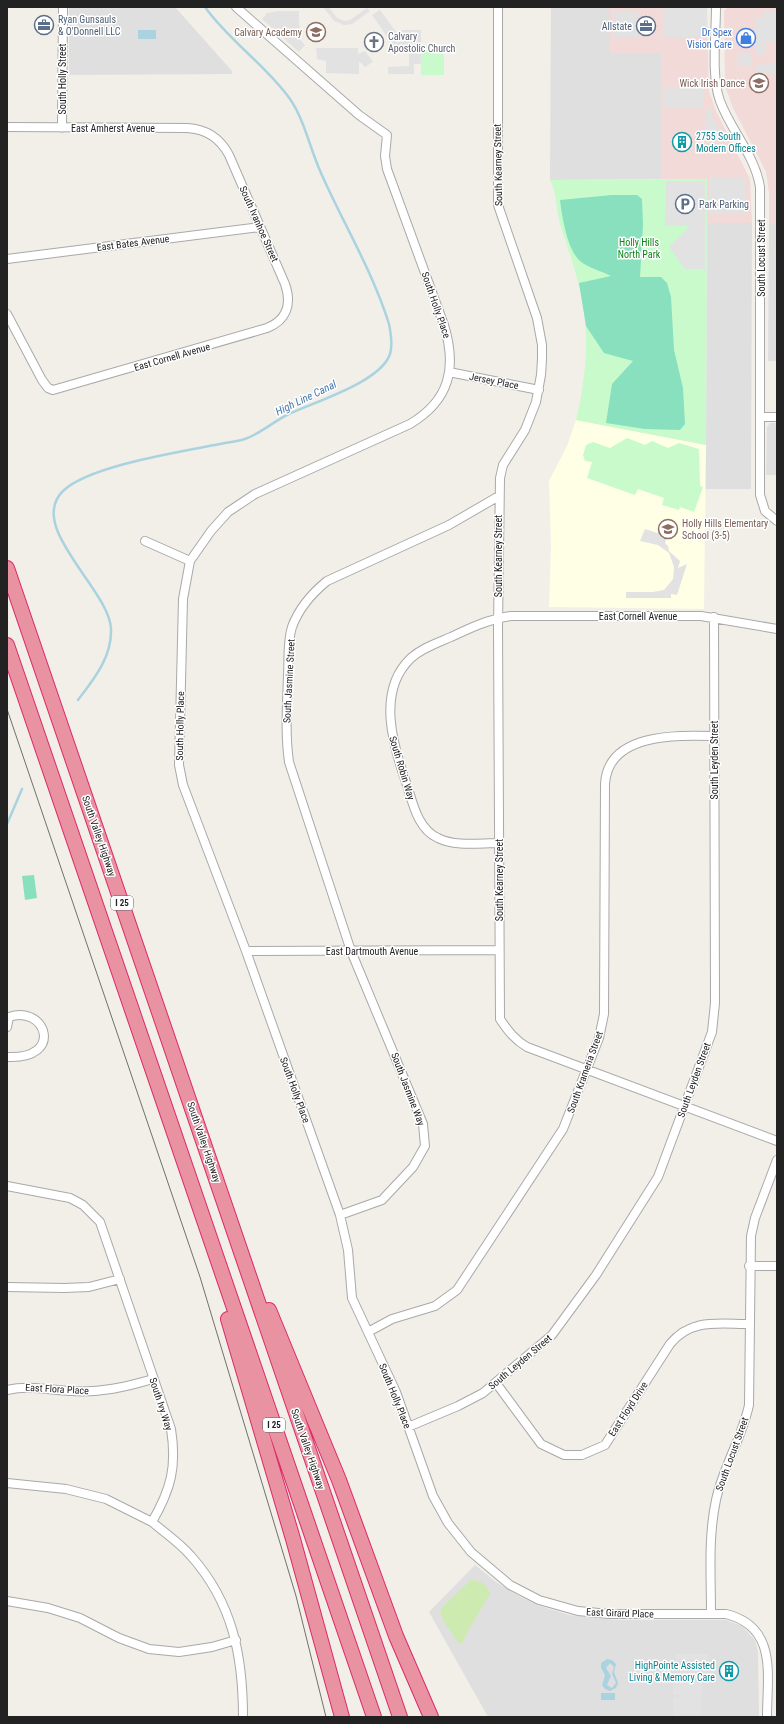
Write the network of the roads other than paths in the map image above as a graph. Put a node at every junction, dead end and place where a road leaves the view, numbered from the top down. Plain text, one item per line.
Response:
1 (63, 7) edge
2 (236, 7) edge
3 (498, 7) edge
4 (716, 7) edge
5 (7, 127) edge
6 (62, 128) junction
7 (217, 138) joint
8 (260, 227) junction
9 (7, 259) edge
10 (7, 314) edge
11 (286, 314) joint
12 (449, 372) junction
13 (539, 390) junction
14 (760, 417) junction
15 (777, 417) edge
16 (499, 496) junction
17 (777, 521) edge
18 (145, 541) dead end
19 (190, 561) junction
20 (7, 568) edge
21 (714, 617) junction
22 (498, 618) junction
23 (777, 629) edge
24 (7, 645) edge
25 (714, 736) junction
26 (499, 843) junction
27 (499, 950) junction
28 (246, 951) junction
29 (351, 951) junction
30 (7, 1027) edge
31 (7, 1057) edge
32 (586, 1069) junction
33 (685, 1106) junction
34 (173, 1133) junction
35 (777, 1141) edge
36 (777, 1160) edge
37 (7, 1186) edge
38 (340, 1215) junction
39 (237, 1239) junction
40 (749, 1266) junction
41 (777, 1266) edge
42 (120, 1278) junction
43 (7, 1287) edge
44 (750, 1324) junction
45 (368, 1332) junction
46 (153, 1380) junction
47 (496, 1383) junction
48 (7, 1390) edge
49 (408, 1427) junction
50 (7, 1483) edge
51 (152, 1522) junction
52 (510, 1585) joint
53 (7, 1601) edge
54 (711, 1614) junction
55 (236, 1640) junction
56 (243, 1717) edge
57 (342, 1717) edge
58 (374, 1717) edge
59 (400, 1717) edge
60 (431, 1717) edge
61 (767, 1717) edge

1 - 6 street, South Holly Street
2 - 12 street, South Holly Place
3 - 13 street, South Kearney Street
4 - 14 street, South Locust Street
5 - 6 street, East Amherst Avenue
6 - 7 street, East Amherst Avenue
7 - 8 street, South Ivanhoe Street
8 - 9 street, East Bates Avenue
8 - 11 street, South Ivanhoe Street
10 - 11 street, East Cornell Avenue
12 - 13 street, Jersey Place
12 - 19 street, South Holly Place
13 - 16 street, South Kearney Street
14 - 15 street
14 - 17 street, South Locust Street
16 - 22 street, South Kearney Street
16 - 29 street, South Jasmine Street
18 - 19 street
19 - 28 street, South Holly Place
20 - 39 highway, South Valley Highway / I 25
21 - 22 street, East Cornell Avenue
21 - 23 street, East Cornell Avenue
21 - 25 street, South Leyden Street
22 - 26 street, South Kearney Street
22 - 26 street, South Robin Way
24 - 34 highway, I 25
25 - 32 street, South Krameria Street
25 - 33 street, South Leyden Street
26 - 27 street, South Kearney Street
27 - 29 street, East Dartmouth Avenue
27 - 32 street, South Kearney Street
28 - 29 street, East Dartmouth Avenue
28 - 38 street, South Holly Place
29 - 38 street, South Jasmine Way
30 - 31 street
32 - 33 street, South Kearney Street
32 - 45 street, South Krameria Street
33 - 35 street, South Kearney Street
33 - 47 street, South Leyden Street
34 - 57 highway
34 - 58 highway, I 25
36 - 40 street, South Locust Street
37 - 42 street, South Ivy Way
38 - 45 street, South Holly Place
39 - 59 highway, South Valley Highway / I 25
39 - 60 highway
40 - 41 street
40 - 44 street, South Locust Street
42 - 43 street
42 - 46 street, South Ivy Way
44 - 47 street, East Floyd Drive
44 - 54 street, South Locust Street
45 - 49 street, South Holly Place
46 - 48 street, East Flora Place
46 - 51 street, South Ivy Way
47 - 49 street, South Leyden Street
49 - 52 street, South Holly Place
50 - 51 street
51 - 55 street
52 - 54 street, East Girard Place
53 - 55 street
54 - 61 street
55 - 56 street

